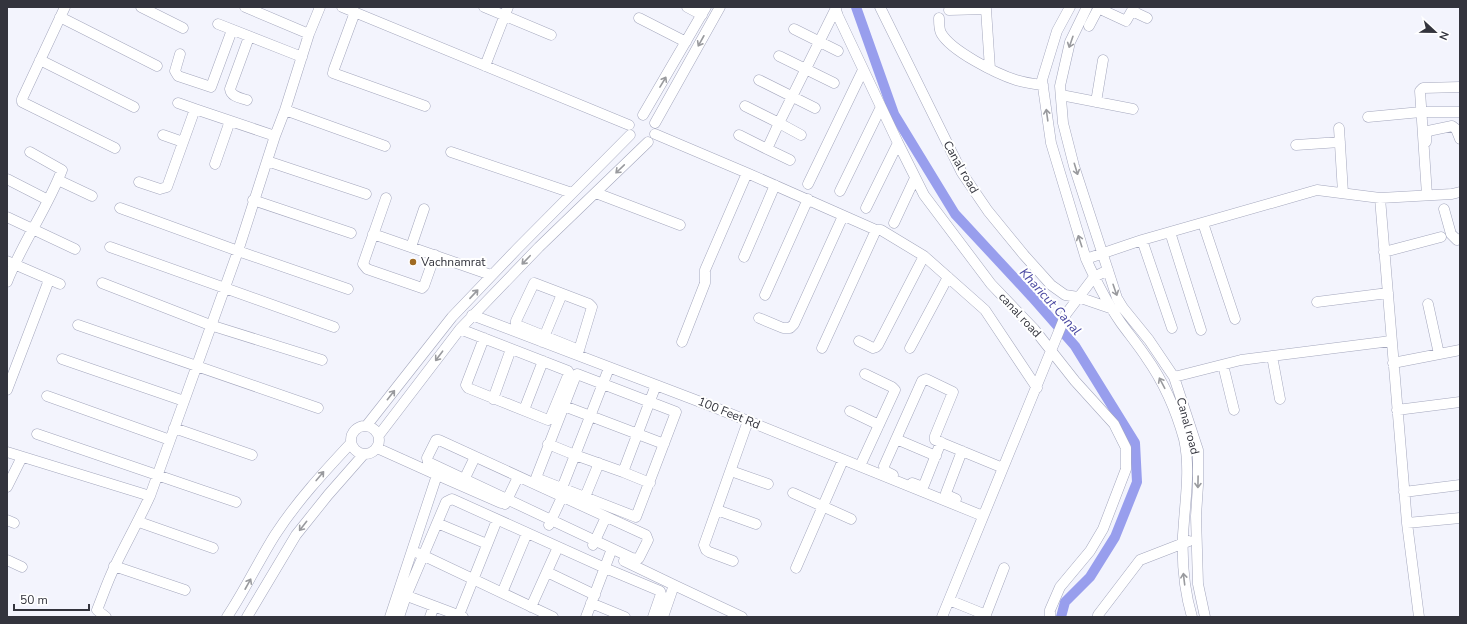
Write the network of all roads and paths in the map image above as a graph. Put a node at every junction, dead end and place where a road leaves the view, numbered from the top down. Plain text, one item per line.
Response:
1 (65, 7) edge
2 (141, 7) edge
3 (244, 7) edge
4 (320, 7) edge
5 (342, 7) edge
6 (484, 7) edge
7 (687, 7) edge
8 (720, 7) edge
9 (880, 7) edge
10 (1070, 7) edge
11 (1087, 7) edge
12 (836, 8) edge
13 (1099, 8) edge
14 (1133, 9) edge
15 (949, 10) dead end
16 (507, 11) edge
17 (704, 11) edge
18 (355, 12) junction
19 (60, 17) junction
20 (639, 18) dead end
21 (939, 18) dead end
22 (1147, 18) dead end
23 (218, 24) dead end
24 (1088, 26) dead end
25 (183, 28) dead end
26 (794, 29) dead end
27 (232, 30) junction
28 (309, 34) junction
29 (551, 35) dead end
30 (249, 37) junction
31 (686, 42) junction
32 (819, 42) junction
33 (838, 51) dead end
34 (180, 54) dead end
35 (779, 56) dead end
36 (302, 57) junction
37 (40, 60) junction
38 (1103, 60) dead end
39 (158, 66) dead end
40 (486, 66) junction
41 (806, 69) junction
42 (990, 69) junction
43 (864, 70) junction
44 (759, 80) dead end
45 (834, 83) dead end
46 (1043, 85) junction
47 (1460, 87) edge
48 (1061, 95) junction
49 (792, 97) junction
50 (248, 100) dead end
51 (1096, 102) junction
52 (178, 103) dead end
53 (425, 106) dead end
54 (745, 106) dead end
55 (134, 107) dead end
56 (881, 107) junction
57 (815, 108) dead end
58 (195, 109) junction
59 (1133, 109) dead end
60 (285, 110) junction
61 (1421, 112) junction
62 (1460, 112) edge
63 (643, 115) junction
64 (1368, 117) dead end
65 (230, 121) junction
66 (655, 123) junction
67 (779, 124) junction
68 (628, 125) junction
69 (1339, 128) dead end
70 (655, 134) junction
71 (163, 135) dead end
72 (739, 135) dead end
73 (801, 135) dead end
74 (275, 136) junction
75 (630, 136) junction
76 (1460, 139) edge
77 (183, 142) junction
78 (648, 142) junction
79 (1340, 142) junction
80 (898, 143) junction
81 (1296, 145) dead end
82 (386, 146) dead end
83 (115, 148) dead end
84 (767, 149) junction
85 (30, 152) dead end
86 (451, 152) dead end
87 (1428, 153) dead end
88 (266, 160) junction
89 (790, 160) dead end
90 (215, 164) dead end
91 (747, 173) junction
92 (915, 178) junction
93 (7, 179) edge
94 (58, 180) junction
95 (139, 182) dead end
96 (808, 184) dead end
97 (775, 185) junction
98 (840, 191) dead end
99 (1460, 192) edge
100 (572, 193) junction
101 (596, 193) junction
102 (1343, 193) junction
103 (366, 194) dead end
104 (1427, 195) junction
105 (92, 196) dead end
106 (386, 198) dead end
107 (1380, 198) junction
108 (808, 199) junction
109 (48, 200) junction
110 (253, 200) junction
111 (120, 208) dead end
112 (866, 208) dead end
113 (424, 209) dead end
114 (1444, 209) dead end
115 (843, 216) junction
116 (7, 217) edge
117 (894, 222) dead end
118 (1203, 223) junction
119 (680, 225) dead end
120 (33, 230) junction
121 (876, 230) junction
122 (1170, 232) junction
123 (351, 233) dead end
124 (373, 234) junction
125 (1441, 237) dead end
126 (1142, 240) junction
127 (1460, 240) edge
128 (110, 247) dead end
129 (411, 247) junction
130 (75, 249) dead end
131 (238, 251) junction
132 (1384, 252) junction
133 (1102, 253) junction
134 (435, 255) junction
135 (924, 256) junction
136 (744, 257) dead end
137 (1086, 259) junction
138 (10, 262) edge
139 (1108, 270) junction
140 (491, 275) junction
141 (948, 277) junction
142 (1094, 277) junction
143 (49, 280) junction
144 (7, 282) edge
145 (102, 283) dead end
146 (60, 284) dead end
147 (224, 288) junction
148 (348, 289) dead end
149 (1388, 293) junction
150 (562, 294) junction
151 (765, 295) dead end
152 (1078, 297) junction
153 (1317, 302) dead end
154 (1428, 304) dead end
155 (1113, 309) junction
156 (472, 315) junction
157 (759, 318) dead end
158 (1235, 319) dead end
159 (78, 325) dead end
160 (210, 325) junction
161 (334, 327) dead end
162 (1172, 328) dead end
163 (460, 329) junction
164 (1201, 330) dead end
165 (484, 338) junction
166 (543, 339) junction
167 (859, 341) dead end
168 (1391, 341) junction
169 (682, 342) dead end
170 (822, 348) dead end
171 (910, 348) dead end
172 (511, 349) junction
173 (1052, 349) junction
174 (1460, 350) edge
175 (1439, 354) junction
176 (1272, 356) junction
177 (62, 359) dead end
178 (322, 360) dead end
179 (543, 361) junction
180 (1393, 363) junction
181 (1223, 365) junction
182 (196, 366) junction
183 (609, 368) junction
184 (865, 374) dead end
185 (1174, 377) junction
186 (603, 384) junction
187 (656, 385) junction
188 (1037, 388) junction
189 (7, 390) edge
190 (47, 396) dead end
191 (493, 399) junction
192 (1280, 399) dead end
193 (184, 401) junction
194 (650, 402) junction
195 (1460, 402) edge
196 (564, 406) junction
197 (318, 408) dead end
198 (524, 410) junction
199 (1234, 410) dead end
200 (1397, 410) junction
201 (850, 412) dead end
202 (590, 416) junction
203 (748, 421) junction
204 (880, 425) junction
205 (367, 426) junction
206 (174, 428) junction
207 (37, 434) dead end
208 (638, 434) junction
209 (379, 435) junction
210 (896, 439) junction
211 (170, 440) junction
212 (351, 442) junction
213 (941, 442) junction
214 (548, 444) junction
215 (664, 444) junction
216 (377, 448) junction
217 (962, 451) junction
218 (7, 452) edge
219 (364, 454) junction
220 (252, 455) dead end
221 (575, 455) junction
222 (936, 456) junction
223 (22, 457) junction
224 (476, 457) junction
225 (843, 460) junction
226 (599, 463) junction
227 (860, 466) junction
228 (1004, 468) junction
229 (730, 471) junction
230 (623, 472) junction
231 (158, 474) junction
232 (437, 475) junction
233 (518, 477) junction
234 (463, 483) junction
235 (650, 483) junction
236 (768, 484) dead end
237 (1460, 485) edge
238 (7, 488) edge
239 (562, 492) junction
240 (1404, 492) junction
241 (793, 493) dead end
242 (150, 496) junction
243 (585, 497) junction
244 (959, 500) dead end
245 (236, 502) dead end
246 (506, 502) junction
247 (823, 505) junction
248 (717, 510) junction
249 (983, 516) junction
250 (606, 517) junction
251 (1460, 518) edge
252 (852, 519) dead end
253 (497, 520) junction
254 (138, 522) junction
255 (550, 522) junction
256 (437, 523) junction
257 (1407, 523) junction
258 (756, 524) dead end
259 (527, 534) junction
260 (1196, 538) junction
261 (594, 543) junction
262 (1183, 543) junction
263 (487, 544) junction
264 (558, 547) junction
265 (213, 548) dead end
266 (412, 550) junction
267 (610, 554) junction
268 (423, 556) junction
269 (7, 560) edge
270 (733, 561) dead end
271 (114, 566) junction
272 (22, 567) dead end
273 (605, 568) junction
274 (796, 568) dead end
275 (1004, 568) dead end
276 (547, 572) junction
277 (473, 579) junction
278 (674, 585) junction
279 (185, 590) dead end
280 (502, 593) junction
281 (402, 594) junction
282 (593, 599) junction
283 (950, 600) junction
284 (434, 606) junction
285 (531, 607) junction
286 (461, 616) edge
287 (985, 616) edge
288 (106, 617) edge
289 (227, 617) edge
290 (247, 617) edge
291 (390, 617) edge
292 (399, 617) edge
293 (430, 617) edge
294 (553, 617) edge
295 (586, 617) edge
296 (625, 617) edge
297 (653, 617) edge
298 (663, 617) edge
299 (742, 617) edge
300 (942, 617) edge
301 (1050, 617) edge
302 (1098, 617) edge
303 (1192, 617) edge
304 (1205, 617) edge
305 (1419, 617) edge

1 - 19 street
2 - 25 street
3 - 28 street
4 - 28 street
5 - 18 street
6 - 16 street
7 - 17 street
8 -> 66 street
9 - 152 street, Canal road
10 - 46 street
11 -> 48 street, Canal road
12 - 32 street
12 - 43 street, canal road
13 - 14 street
13 - 24 street
14 - 22 street
15 - 42 street
16 - 29 street
16 - 40 street
17 - 31 street
18 - 40 street
18 - 53 street
19 - 37 street
19 - 39 street
20 - 31 street
21 - 42 street
23 - 27 street
26 - 32 street
27 - 30 street
27 - 34 street
28 - 36 street
30 - 36 street
30 - 50 street
63 -> 31 street
32 - 33 street
32 - 41 street
35 - 41 street
36 - 60 street
37 - 55 street
37 - 83 street
38 - 51 street
40 - 68 street
41 - 45 street
41 - 49 street
42 - 46 street
43 - 56 street, canal road
43 - 96 street
44 - 49 street
137 -> 46 street
47 - 61 street
48 - 51 street
48 -> 133 street, Canal road
49 - 57 street
49 - 67 street
51 - 59 street
52 - 58 street
54 - 67 street
56 - 80 street, canal road
56 - 98 street
58 - 65 street
58 - 77 street
60 - 74 street
60 - 82 street
61 - 62 street
61 - 64 street
61 - 104 street
63 - 66 street
63 - 68 street
65 - 74 street
65 - 90 street
66 - 70 street
67 - 73 street
67 - 84 street
68 - 75 street
69 - 79 street
70 - 78 street
70 - 91 street
71 - 77 street
72 - 84 street
74 - 88 street
75 - 78 street
75 - 100 street
76 - 87 street
77 - 95 street
78 -> 101 street
79 - 81 street
79 - 102 street
80 - 92 street, canal road
80 - 112 street
84 - 89 street
85 - 94 street
86 - 100 street
88 - 103 street
88 - 110 street
91 - 97 street
91 - 169 street
92 - 117 street
92 - 173 street, canal road
93 - 109 street
94 - 105 street
94 - 109 street
97 - 108 street
97 - 136 street
99 - 104 street
100 - 140 street
101 - 119 street
101 -> 156 street
102 - 107 street
102 - 118 street
104 - 107 street
106 - 124 street
107 - 132 street
108 - 115 street
108 - 151 street
109 - 120 street
110 - 123 street
110 - 131 street
111 - 131 street
113 - 129 street
114 - 127 street
115 - 121 street
115 - 157 street
116 - 120 street
118 - 122 street
118 - 158 street
120 - 130 street
120 - 138 street
121 - 135 street
121 - 170 street
122 - 126 street
122 - 164 street
124 - 129 street
124 - 134 street
125 - 132 street
126 - 133 street
126 - 162 street
128 - 147 street
129 - 134 street
131 - 147 street
131 - 148 street
132 - 149 street
133 - 137 street
133 - 139 street, Canal road
134 - 140 street
135 - 141 street
135 - 167 street
137 - 142 street
138 - 143 street
138 - 144 street
139 - 142 street
139 -> 185 street, Canal road
205 -> 140 street
141 - 171 street
141 - 188 street
142 - 152 street
142 - 155 street
143 - 146 street
143 - 189 street
145 - 160 street
147 - 160 street
147 - 161 street
149 - 153 street
149 - 168 street
150 - 166 street
150 - 166 street
150 - 166 street
152 - 155 street, Canal road
152 - 173 street
154 - 175 street
262 -> 155 street
156 - 163 street
156 - 166 street, 100 Feet Rd
159 - 182 street
160 - 178 street
160 - 182 street
163 - 165 street
163 -> 209 street
165 - 172 street
165 - 191 street
166 - 183 street, 100 Feet Rd
168 - 176 street
168 - 180 street
172 - 179 street
172 - 191 street
173 - 188 street
173 - 301 street, canal road
174 - 175 street
175 - 180 street
176 - 181 street
176 - 192 street
177 - 193 street
179 - 198 street
179 - 198 street
180 - 200 street
181 - 185 street
181 - 199 street
182 - 193 street
182 - 197 street
183 - 186 street
183 - 187 street, 100 Feet Rd
184 - 204 street
185 -> 260 street, Canal road
186 - 194 street
186 - 196 street
186 - 202 street
187 - 194 street
187 - 203 street, 100 Feet Rd
188 - 228 street
190 - 211 street
191 - 198 street
193 - 206 street
194 - 208 street
194 - 215 street
195 - 200 street
196 - 202 street
196 - 214 street
200 - 240 street
201 - 204 street
202 - 208 street
202 - 221 street
203 - 225 street, 100 Feet Rd
203 - 229 street
204 - 227 street
205 - 209 street
205 - 212 street
206 - 211 street
206 - 220 street
207 - 231 street
208 - 215 street
208 - 230 street
209 - 216 street
210 - 213 street
210 - 222 street
210 - 222 street
211 - 231 street
212 - 219 street
289 -> 212 street
213 - 217 street
213 - 222 street
214 - 221 street
214 - 239 street
215 - 235 street
216 - 219 street
216 - 232 street
217 - 228 street
217 - 244 street
218 - 223 street
219 -> 290 street
221 - 226 street
221 - 239 street
223 - 238 street
223 - 242 street
224 - 233 street
224 - 234 street
224 - 234 street
225 - 227 street, 100 Feet Rd
225 - 247 street
226 - 230 street
226 - 243 street
227 - 249 street, 100 Feet Rd
228 - 249 street
229 - 236 street
229 - 248 street
230 - 235 street
231 - 242 street
231 - 245 street
232 - 234 street
232 - 266 street
233 - 239 street
233 - 246 street
234 - 246 street
235 - 243 street
237 - 240 street
239 - 243 street
239 - 250 street
239 - 255 street
240 - 257 street
241 - 247 street
242 - 254 street
246 - 255 street
247 - 252 street
247 - 274 street
248 - 258 street
248 - 270 street
249 - 283 street
250 - 261 street
250 - 261 street
251 - 257 street
253 - 256 street
253 - 259 street
253 - 263 street
254 - 265 street
254 - 271 street
255 - 261 street
256 - 263 street
256 - 268 street
257 - 305 street
259 - 264 street
259 - 280 street
260 - 262 street
260 - 304 street, Canal road
261 - 267 street
262 - 302 street
303 -> 262 street
263 - 277 street
264 - 273 street
264 - 276 street
266 - 268 street
266 - 281 street
267 - 273 street
267 - 278 street
268 - 277 street
268 - 281 street
269 - 272 street
271 - 279 street
271 - 288 street
273 - 282 street
273 - 297 street
275 - 287 street
276 - 282 street
276 - 285 street
277 - 280 street
277 - 286 street
278 - 298 street
278 - 299 street
280 - 285 street
281 - 284 street
281 - 291 street
281 - 292 street
282 - 295 street
282 - 296 street
283 - 287 street
283 - 300 street
284 - 286 street
284 - 293 street
285 - 294 street

